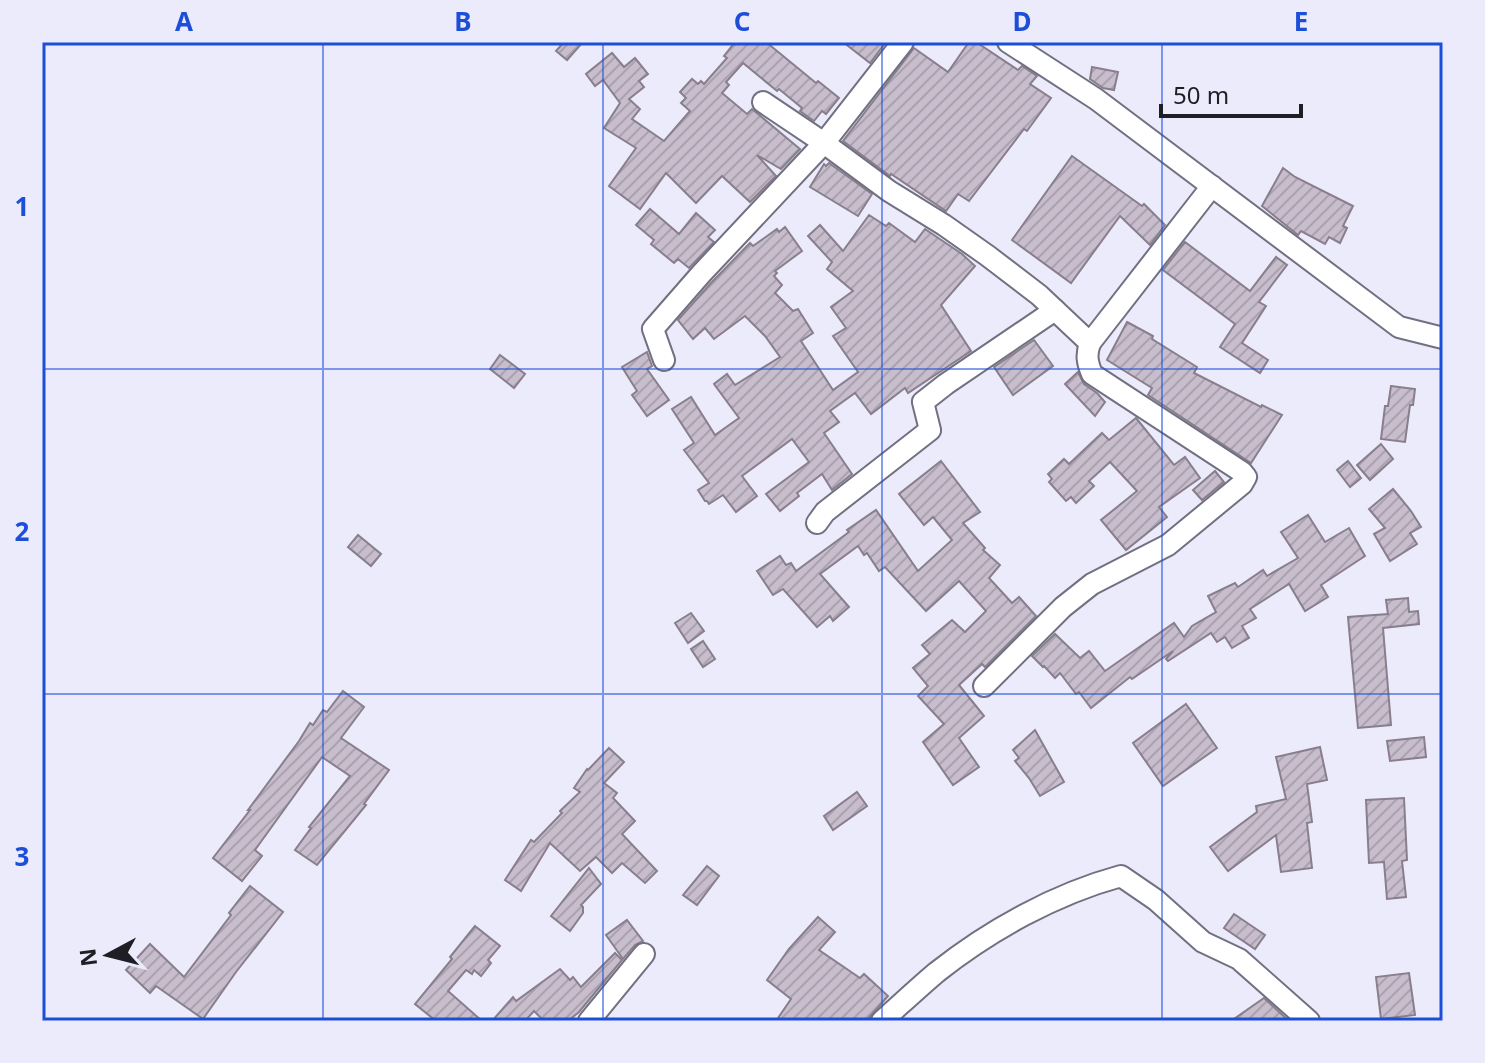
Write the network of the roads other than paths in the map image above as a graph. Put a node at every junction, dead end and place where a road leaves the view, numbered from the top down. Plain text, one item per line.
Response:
1 (903, 42) edge
2 (1008, 42) edge
3 (763, 102) dead end
4 (824, 143) junction
5 (1212, 186) junction
6 (1055, 310) junction
7 (1443, 338) edge
8 (1090, 343) junction
9 (664, 360) dead end
10 (817, 523) dead end
11 (984, 686) dead end
12 (644, 954) dead end
13 (589, 1021) edge
14 (882, 1021) edge
15 (1309, 1021) edge

1 - 4 street
2 - 5 street
3 - 4 street
4 - 6 street
4 - 9 street
5 - 7 street
5 - 8 street
6 - 8 street
6 - 10 street
8 - 11 street
12 - 13 street
14 - 15 street

